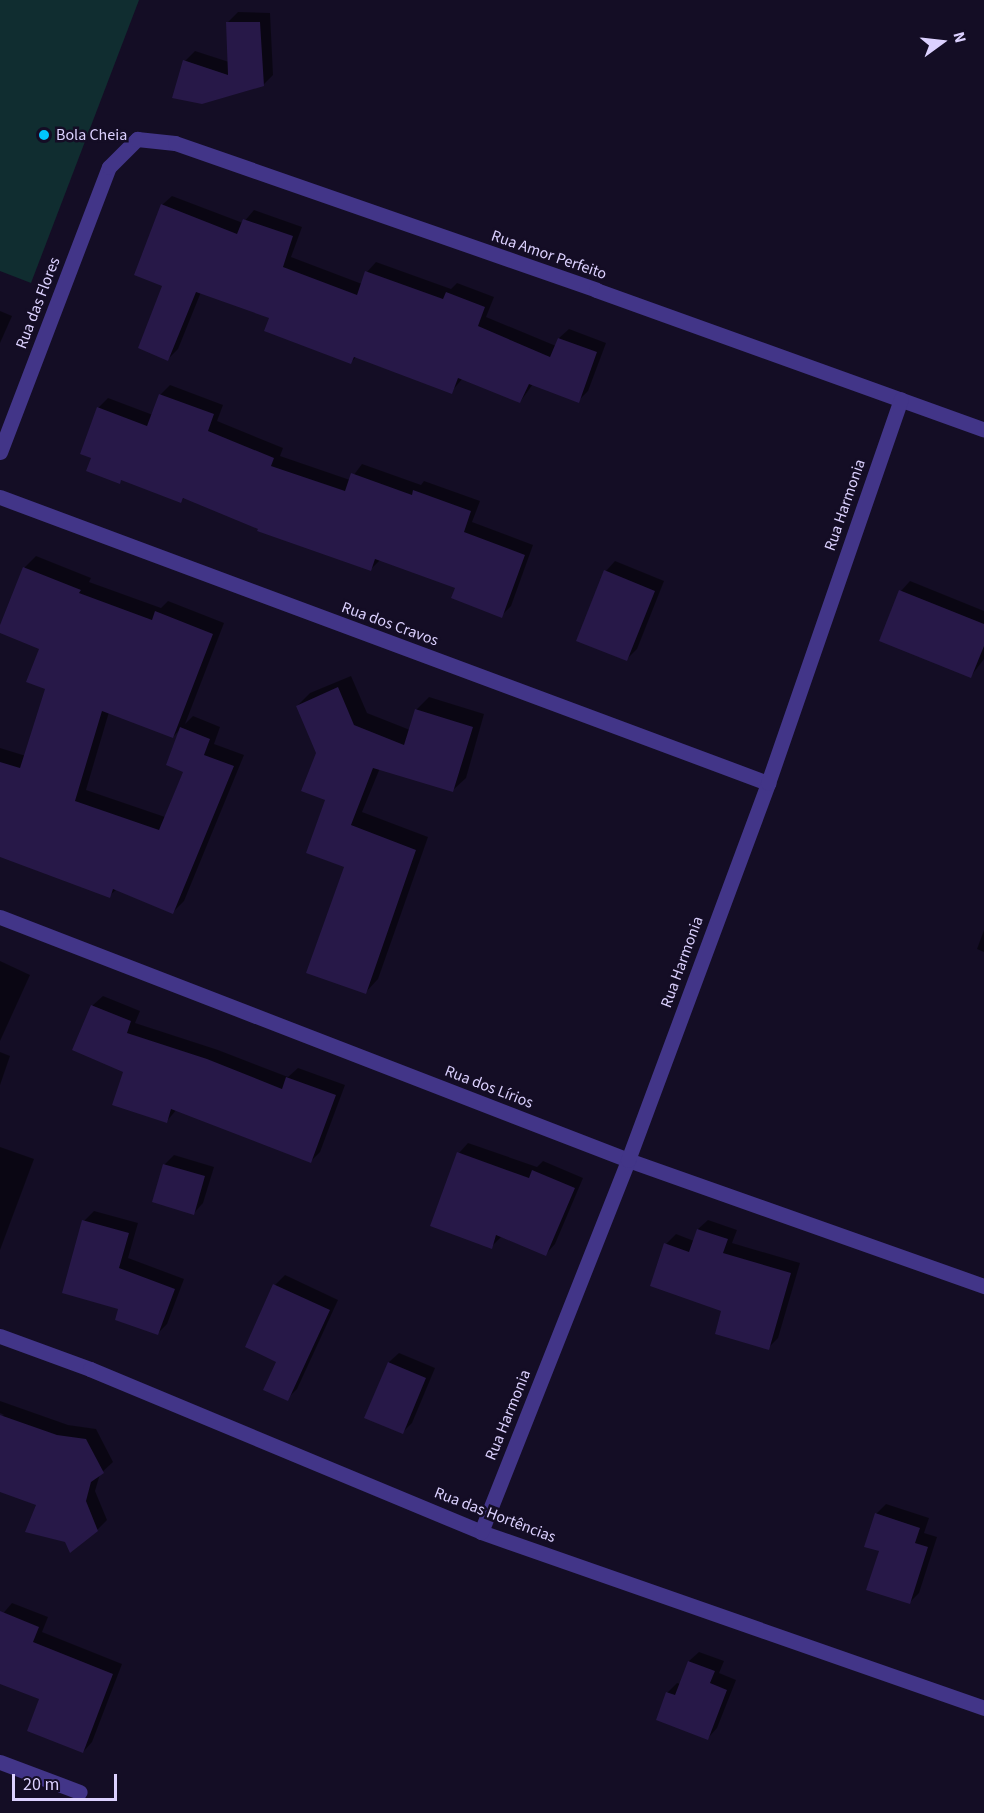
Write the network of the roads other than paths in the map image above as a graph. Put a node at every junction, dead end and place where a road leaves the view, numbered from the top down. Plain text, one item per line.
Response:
1 (109, 167) joint
2 (901, 399) junction
3 (984, 430) edge
4 (0, 452) edge
5 (0, 497) edge
6 (768, 783) junction
7 (0, 917) edge
8 (628, 1160) junction
9 (984, 1275) edge
10 (968, 1281) junction
11 (984, 1286) edge
12 (0, 1336) edge
13 (482, 1532) junction
14 (984, 1708) edge
15 (0, 1762) edge
16 (80, 1792) dead end

1 - 2 street, Rua Amor Perfeito
1 - 4 street, Rua das Flores
2 - 3 street, Rua Amor Perfeito
2 - 6 street, Rua Harmonia
5 - 6 street, Rua dos Cravos
6 - 8 street, Rua Harmonia
7 - 8 street, Rua dos Lírios
8 - 10 street, Rua dos Lírios
8 - 13 street, Rua Harmonia
9 - 10 street
10 - 11 street, Rua dos Lírios
12 - 13 street, Rua das Hortências
13 - 14 street, Rua das Hortências
15 - 16 street

